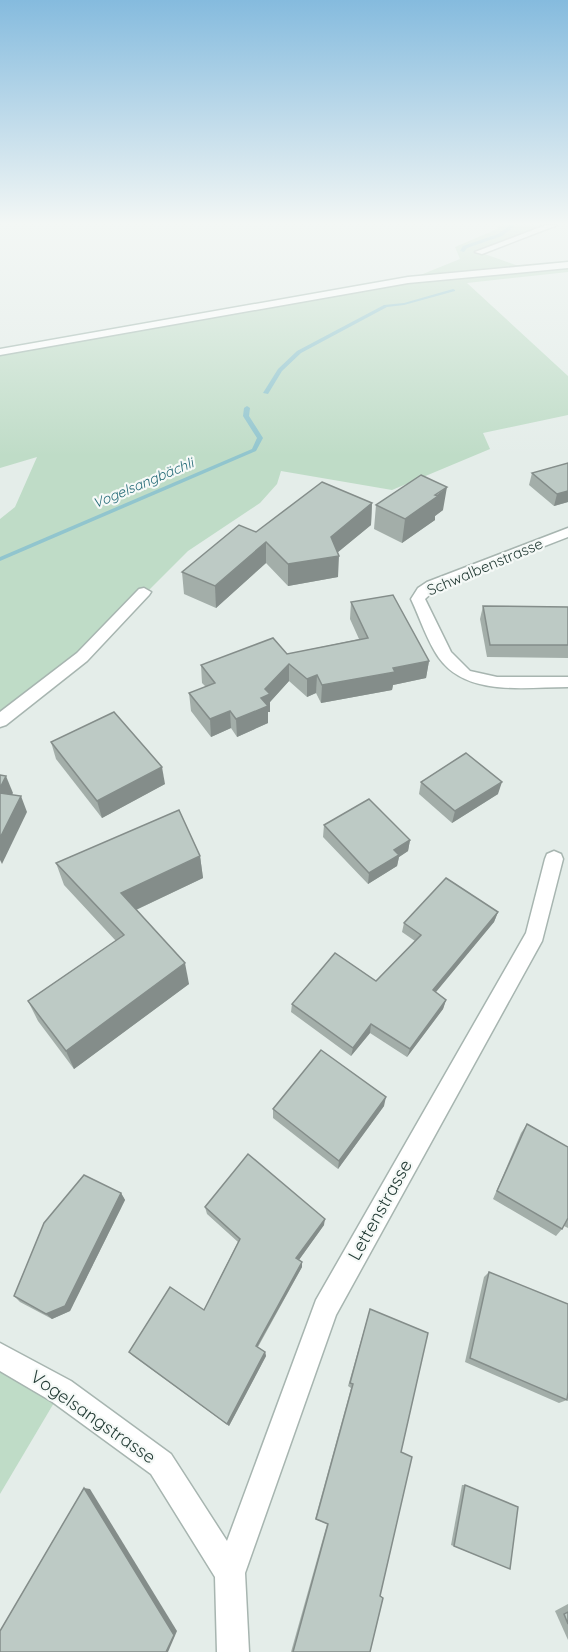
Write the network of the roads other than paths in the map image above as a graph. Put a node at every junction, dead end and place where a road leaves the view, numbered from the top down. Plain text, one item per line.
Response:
1 (283, 302) edge
2 (0, 352) edge
3 (568, 532) edge
4 (144, 592) dead end
5 (568, 681) edge
6 (0, 721) edge
7 (554, 859) dead end
8 (0, 1356) edge
9 (230, 1573) junction
10 (233, 1652) edge

1 - 2 street
3 - 5 street, Schwalbenstrasse
4 - 6 street
7 - 9 street, Lettenstrasse
8 - 9 street, Vogelsangstrasse
9 - 10 street

